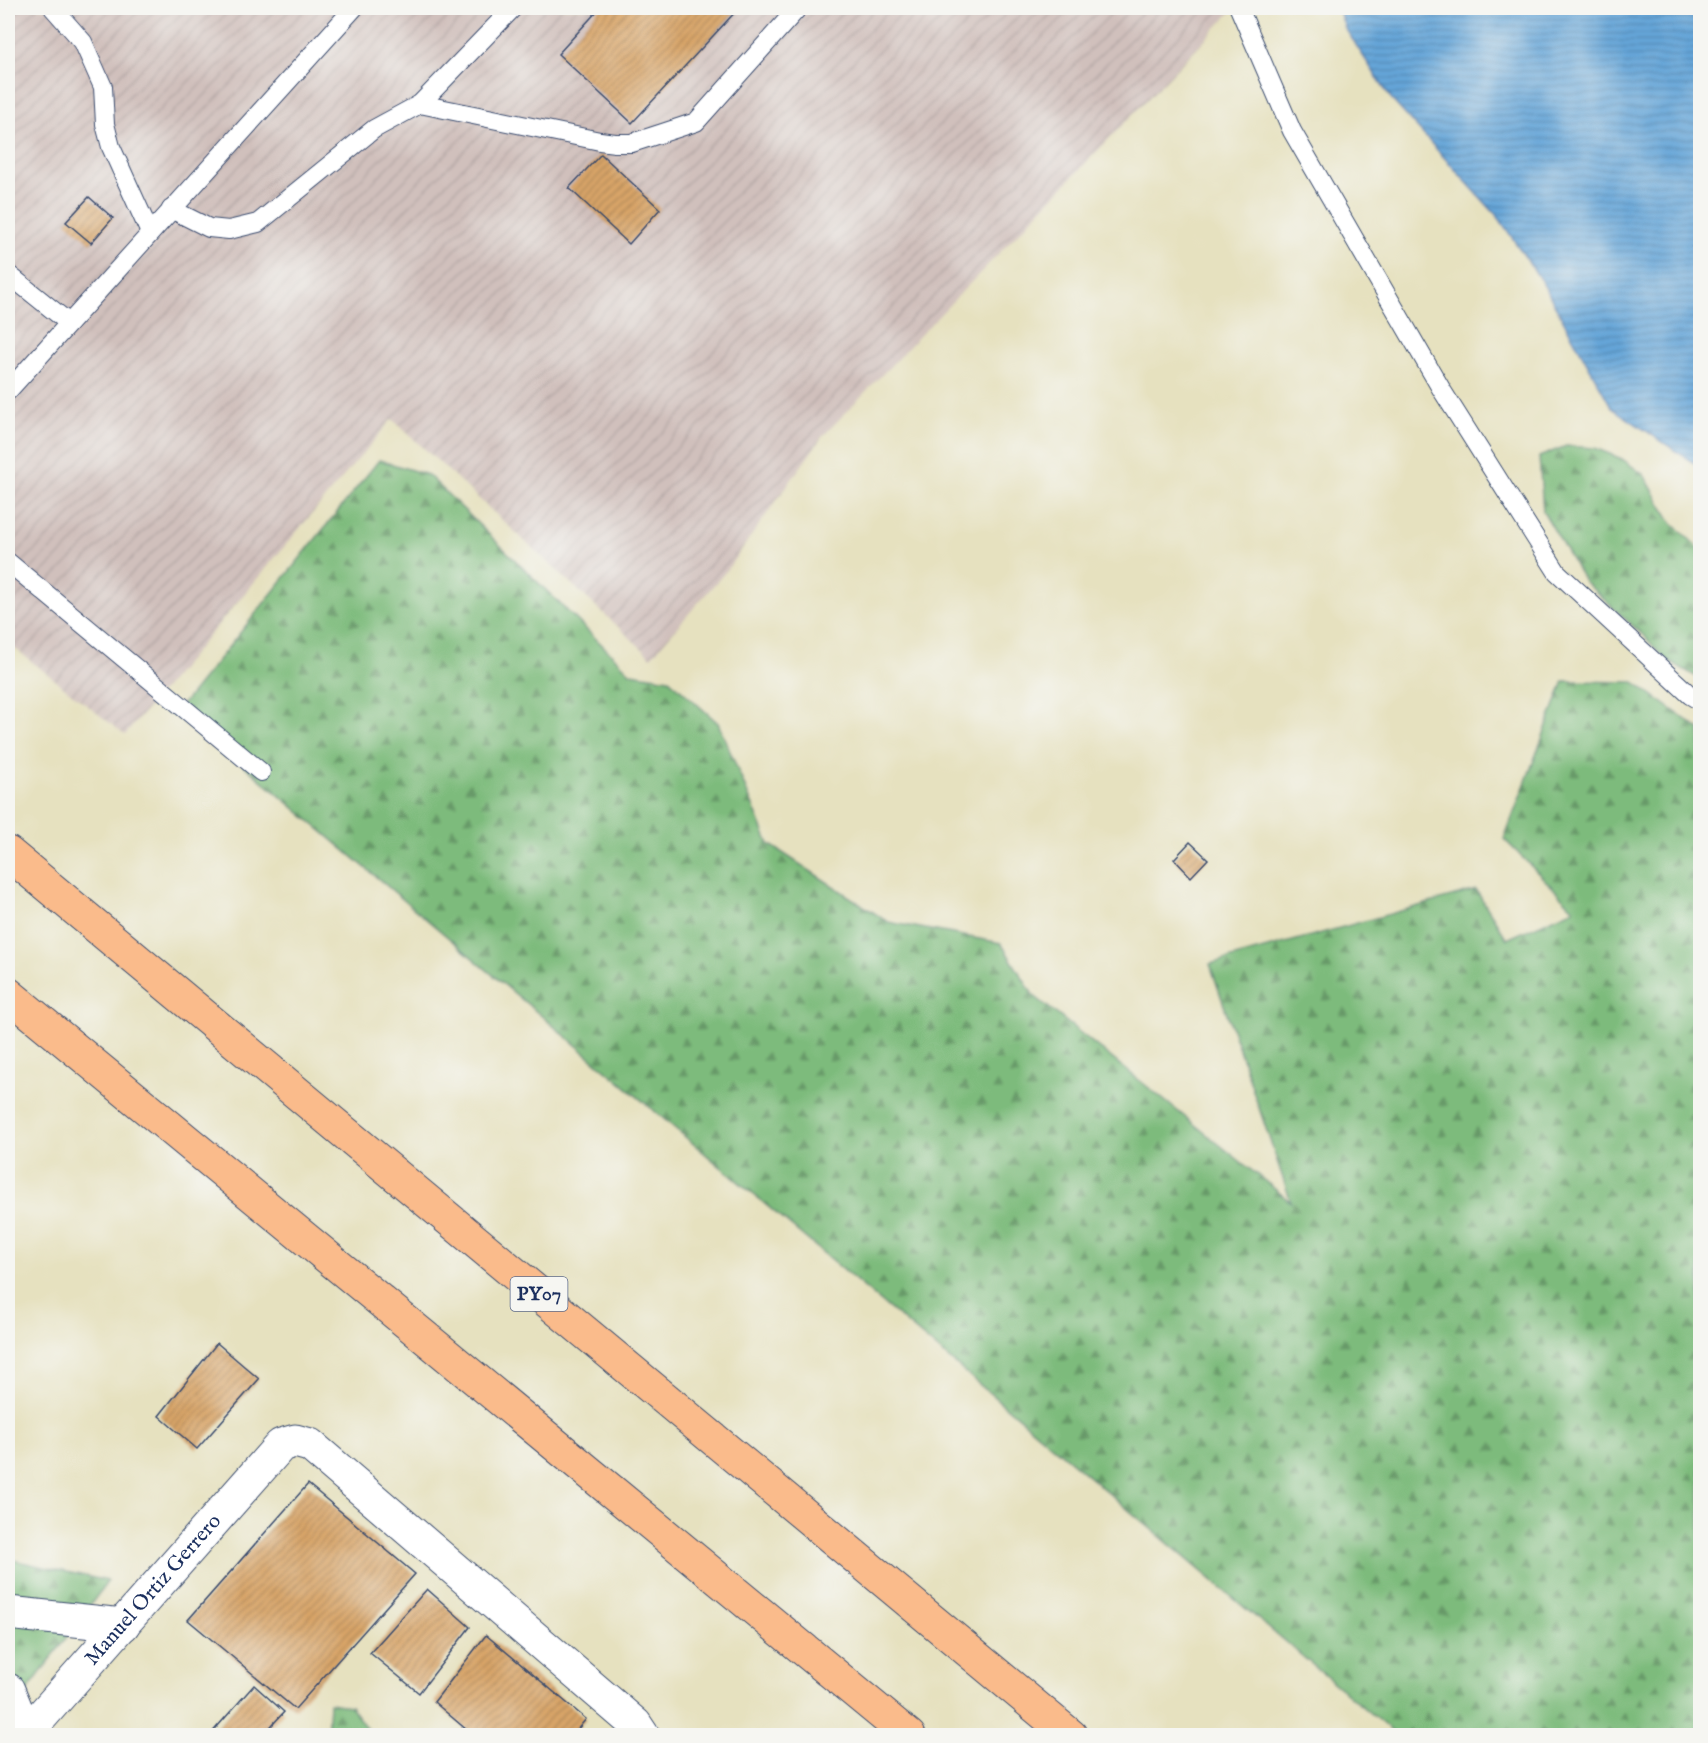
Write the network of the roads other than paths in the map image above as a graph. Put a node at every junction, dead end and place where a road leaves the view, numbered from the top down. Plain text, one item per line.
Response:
1 (53, 8) edge
2 (354, 8) edge
3 (513, 8) edge
4 (798, 8) edge
5 (1239, 8) edge
6 (420, 104) junction
7 (171, 209) junction
8 (150, 232) junction
9 (8, 274) edge
10 (69, 323) junction
11 (8, 391) edge
12 (8, 562) edge
13 (1701, 701) edge
14 (261, 772) dead end
15 (8, 853) edge
16 (8, 994) edge
17 (8, 1613) edge
18 (123, 1625) junction
19 (8, 1690) edge
20 (26, 1735) edge
21 (643, 1736) edge
22 (909, 1736) edge
23 (1071, 1736) edge

1 - 8 lane
2 - 7 lane
3 - 6 lane
4 - 6 lane
5 - 13 lane
6 - 7 lane
7 - 8 lane
8 - 10 lane
9 - 10 lane
10 - 11 lane
12 - 14 lane
15 - 23 highway, PY07
16 - 22 highway
17 - 18 street
18 - 20 street, Manuel Ortiz Gerrero
18 - 21 street, Manuel Ortiz Gerrero
19 - 20 street

